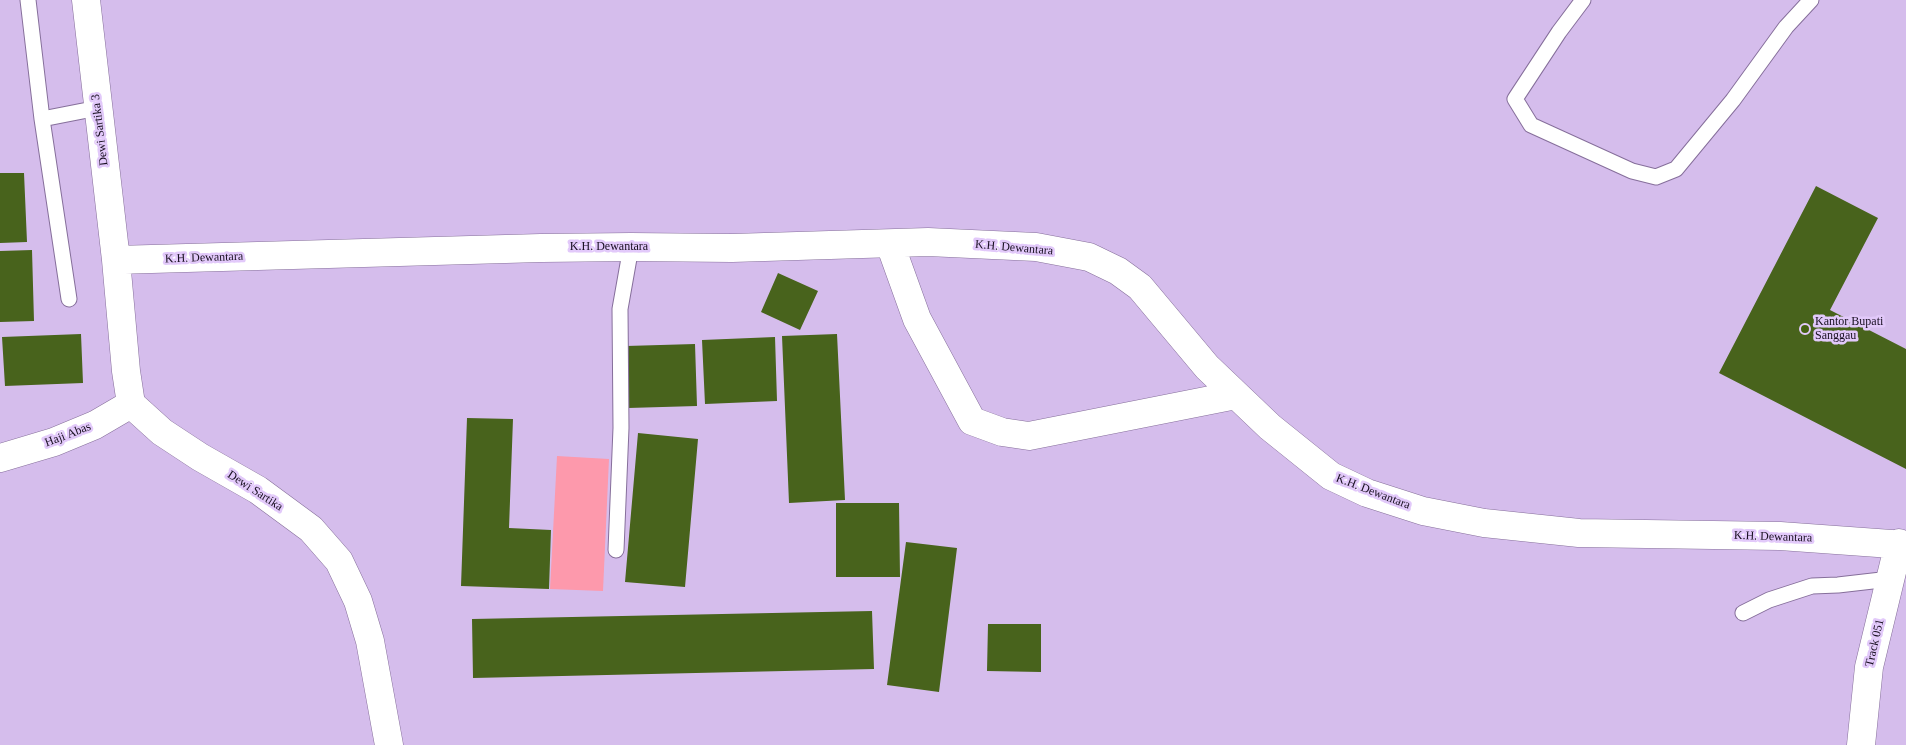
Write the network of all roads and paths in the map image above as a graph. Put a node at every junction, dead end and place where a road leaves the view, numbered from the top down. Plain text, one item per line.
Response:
1 (28, 0) edge
2 (86, 0) edge
3 (1583, 0) edge
4 (1811, 0) edge
5 (98, 108) junction
6 (42, 119) junction
7 (890, 244) junction
8 (631, 247) junction
9 (116, 260) junction
10 (69, 300) dead end
11 (1236, 395) junction
12 (132, 404) junction
13 (0, 458) edge
14 (1902, 544) edge
15 (616, 550) dead end
16 (1890, 579) junction
17 (1742, 613) dead end
18 (387, 743) edge
19 (1861, 745) edge

1 - 6 lane
2 - 5 street, Dewi Sartika 3
3 - 4 lane
5 - 6 lane
5 - 9 street, Dewi Sartika 3
6 - 10 lane
7 - 8 street, K.H. Dewantara
7 - 11 street, K.H. Dewantara
7 - 11 street
8 - 9 street, K.H. Dewantara
8 - 15 lane
9 - 12 street
11 - 14 street, K.H. Dewantara
12 - 13 street, Haji Abas
12 - 18 street, Dewi Sartika
14 - 16 street, Track 051
16 - 17 lane
16 - 19 street, Track 051

